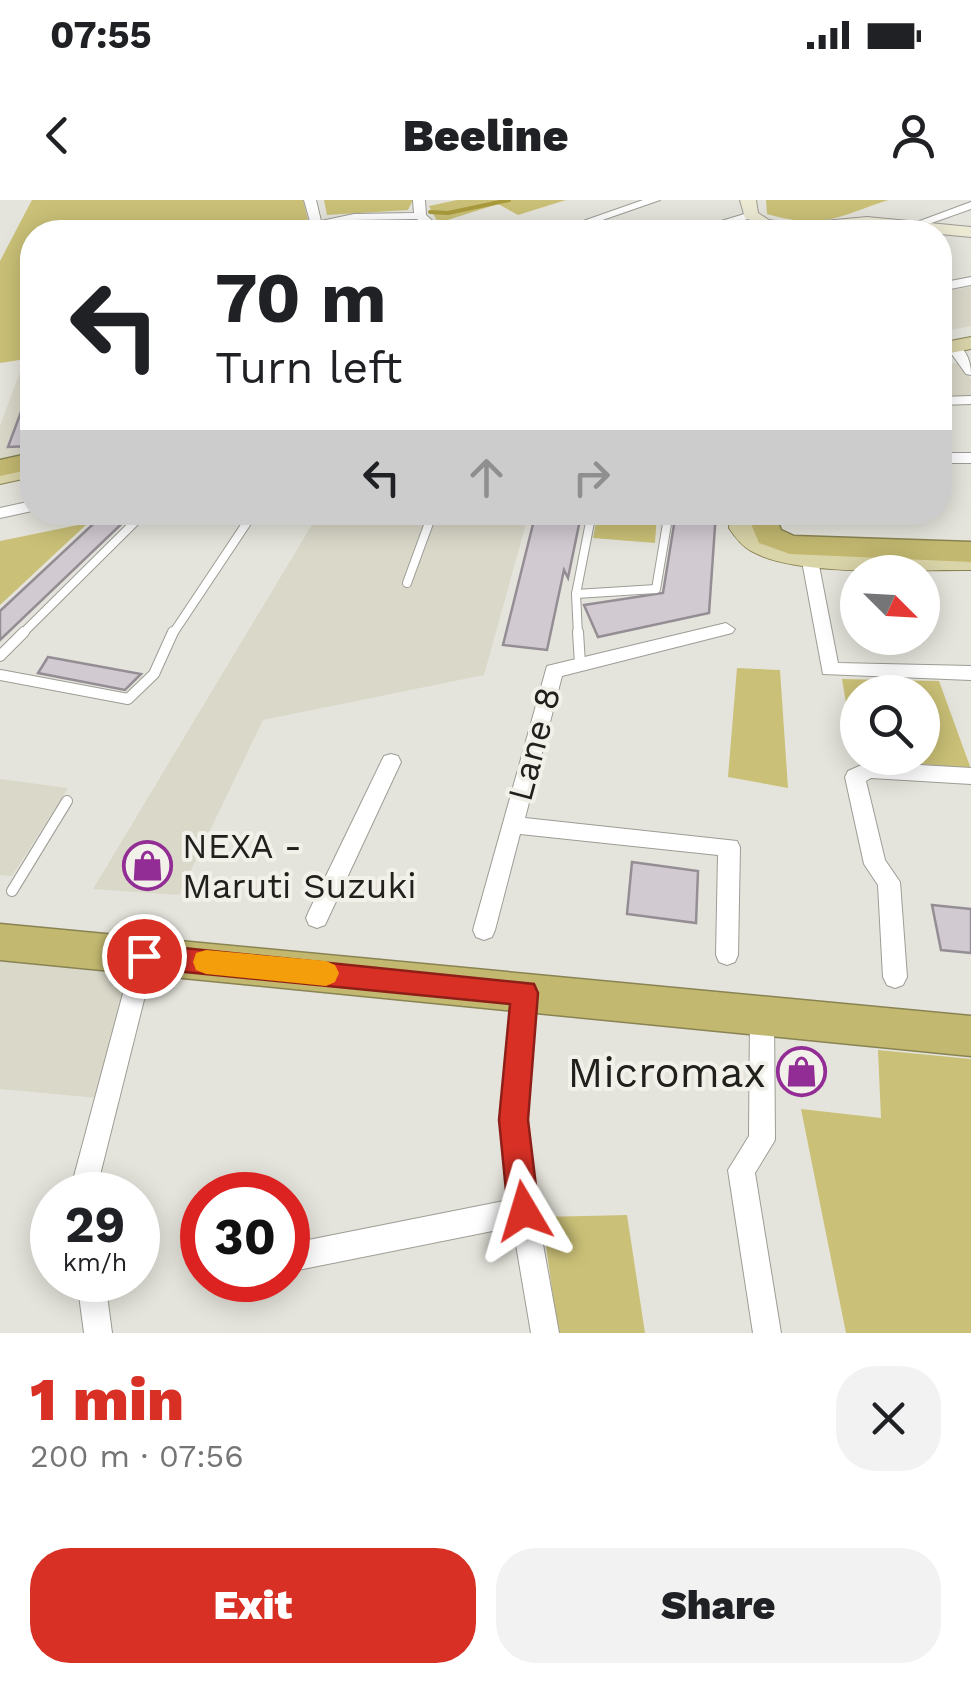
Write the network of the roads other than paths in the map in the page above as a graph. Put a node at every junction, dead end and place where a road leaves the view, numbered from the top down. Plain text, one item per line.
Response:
1 (421, 200) edge
2 (654, 200) edge
3 (971, 205) edge
4 (749, 207) edge
5 (420, 216) junction
6 (343, 220) edge
7 (425, 220) edge
8 (594, 220) edge
9 (719, 220) edge
10 (931, 220) edge
11 (952, 345) edge
12 (971, 371) edge
13 (132, 525) edge
14 (245, 525) edge
15 (428, 525) edge
16 (589, 525) edge
17 (666, 525) edge
18 (740, 525) edge
19 (765, 525) edge
20 (808, 550) junction
21 (971, 552) edge
22 (971, 562) edge
23 (406, 583) dead end
24 (576, 594) junction
25 (726, 630) dead end
26 (0, 656) edge
27 (580, 664) junction
28 (971, 673) edge
29 (0, 675) edge
30 (391, 762) dead end
31 (971, 776) edge
32 (67, 801) dead end
33 (512, 825) junction
34 (12, 891) dead end
35 (317, 918) dead end
36 (484, 930) dead end
37 (0, 942) edge
38 (726, 955) dead end
39 (144, 956) junction
40 (894, 977) dead end
41 (524, 993) junction
42 (762, 1016) junction
43 (971, 1036) edge
44 (88, 1172) edge
45 (524, 1211) junction
46 (310, 1254) edge
47 (94, 1302) edge
48 (98, 1333) edge
49 (544, 1333) edge
50 (767, 1333) edge

1 - 5 street
2 - 8 street
3 - 10 street
4 - 9 street
5 - 6 street
5 - 7 street
11 - 12 street
13 - 26 lane
14 - 29 lane
15 - 23 lane
16 - 24 lane
17 - 24 lane
18 - 20 main road
19 - 20 highway
20 - 21 highway
20 - 22 main road
20 - 28 street
24 - 27 lane
25 - 27 street, Lane 8
27 - 33 street, Lane 8
30 - 35 street
31 - 40 street
32 - 34 lane
33 - 36 street, Lane 8
33 - 38 street
37 - 39 highway
39 - 41 highway
39 - 44 street
41 - 42 highway
41 - 45 street
42 - 43 highway
42 - 50 street
45 - 46 street
45 - 49 street
47 - 48 street

